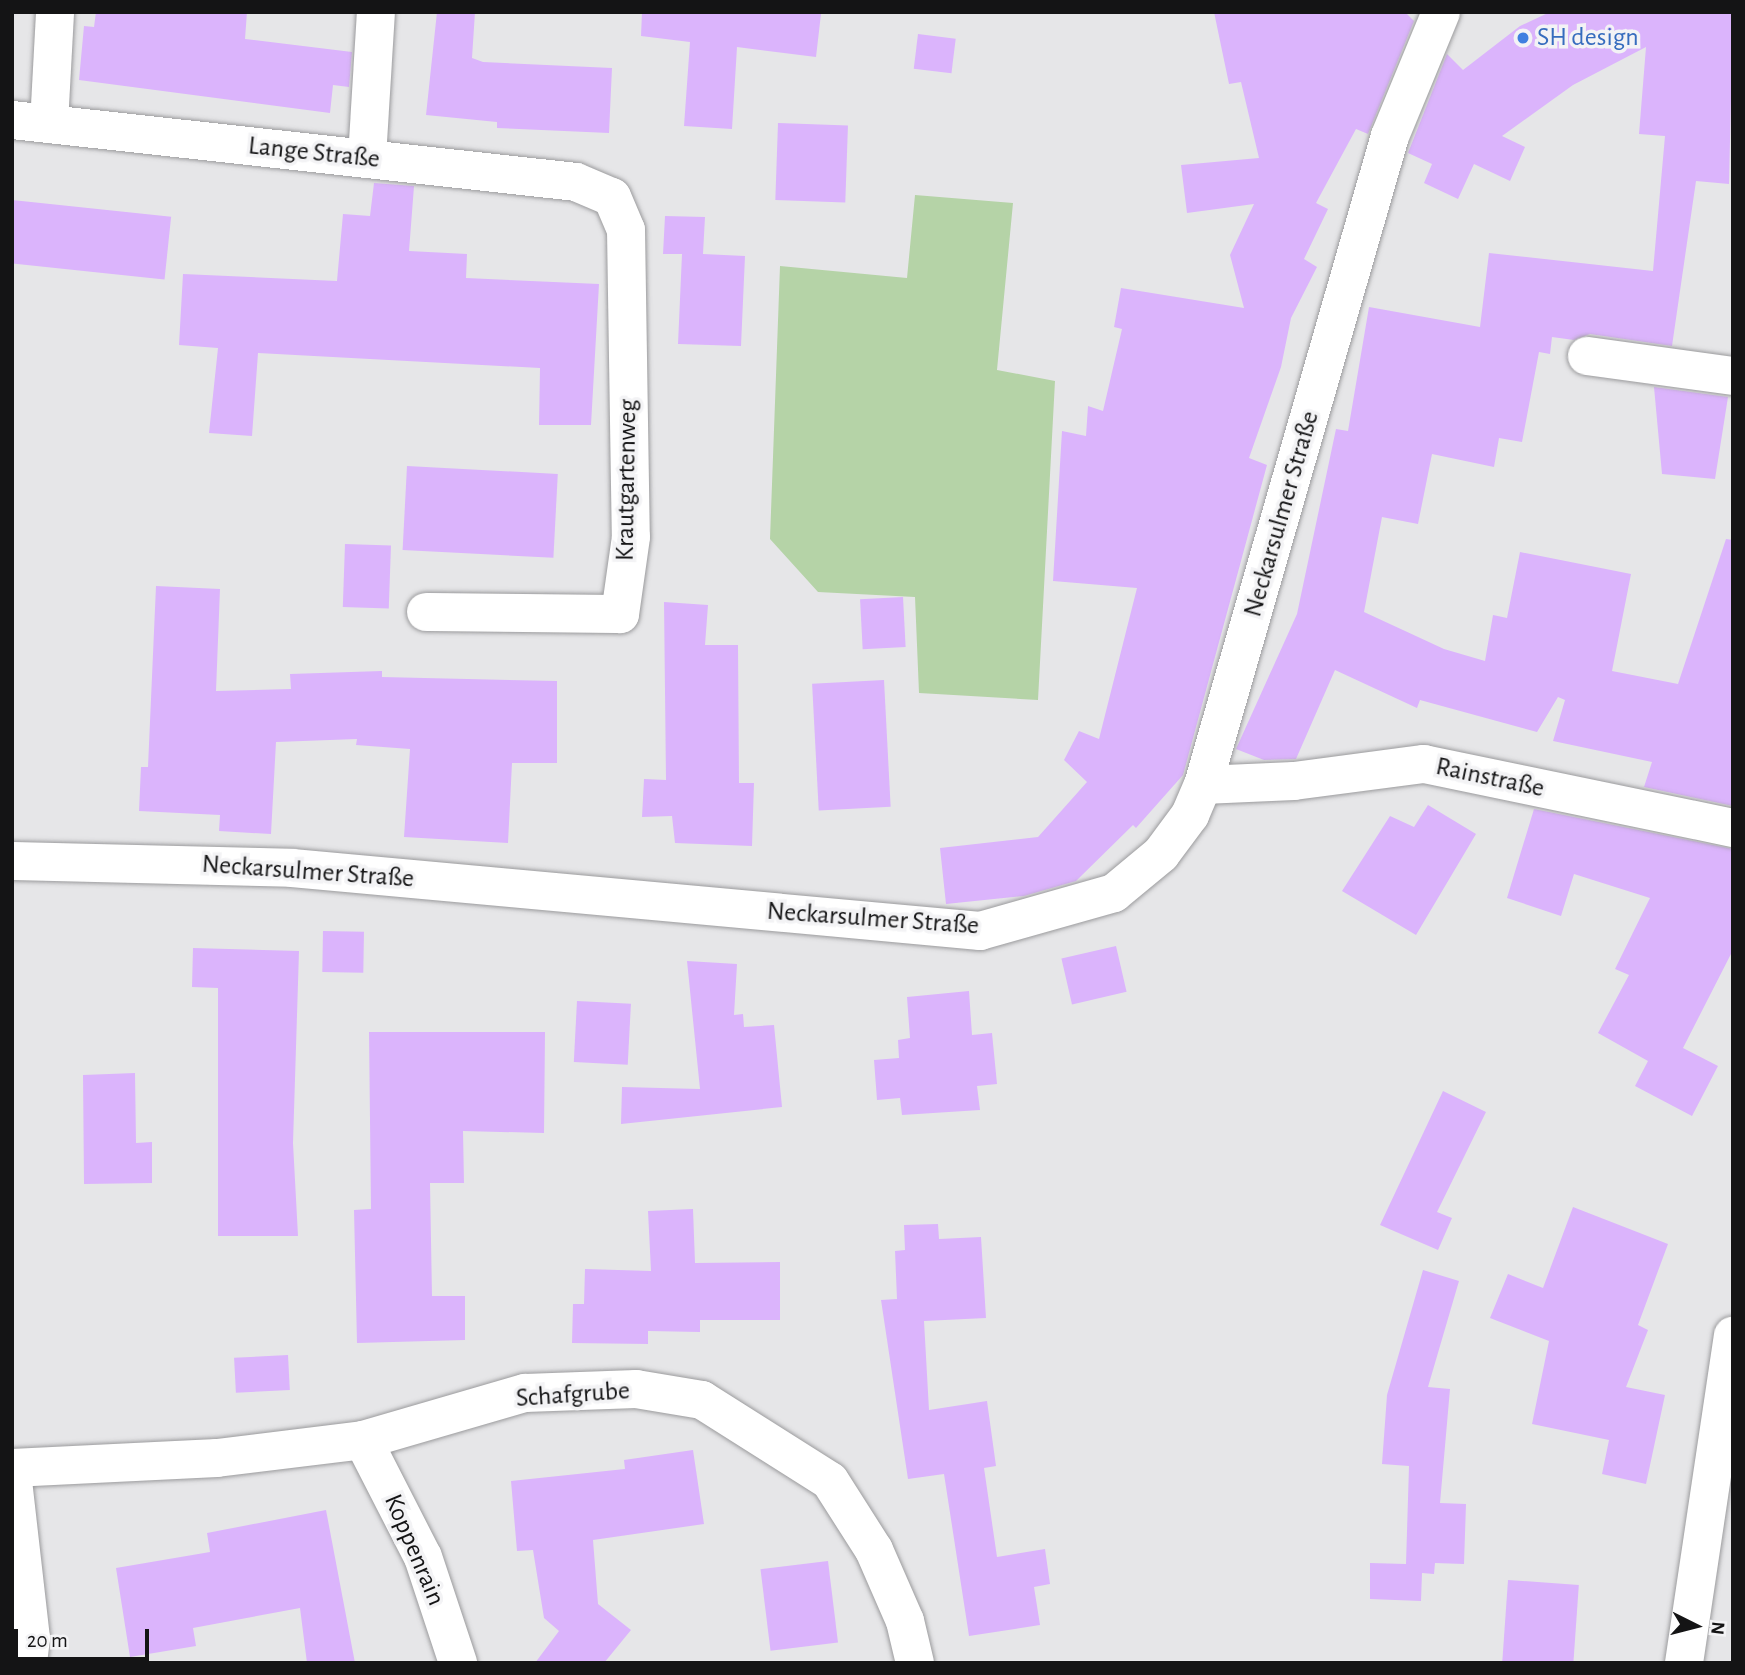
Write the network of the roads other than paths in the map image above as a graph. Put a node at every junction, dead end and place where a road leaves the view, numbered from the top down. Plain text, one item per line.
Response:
1 (55, 12) edge
2 (376, 12) edge
3 (1441, 12) edge
4 (30, 122) edge
5 (367, 158) junction
6 (612, 197) joint
7 (1587, 356) dead end
8 (1733, 376) edge
9 (426, 612) dead end
10 (1203, 785) junction
11 (1733, 828) edge
12 (12, 862) edge
13 (1733, 1336) edge
14 (363, 1440) junction
15 (12, 1470) edge
16 (28, 1663) edge
17 (458, 1663) edge
18 (915, 1663) edge
19 (1684, 1663) edge

1 - 4 street
2 - 5 street
3 - 10 street, Neckarsulmer Straße
4 - 5 street, Lange Straße
5 - 6 street, Lange Straße
6 - 9 street, Krautgartenweg
7 - 8 street
10 - 11 street, Rainstraße
10 - 12 street, Neckarsulmer Straße
13 - 19 street
14 - 15 street, Schafgrube
14 - 17 street, Koppenrain
14 - 18 street, Schafgrube
15 - 16 street

